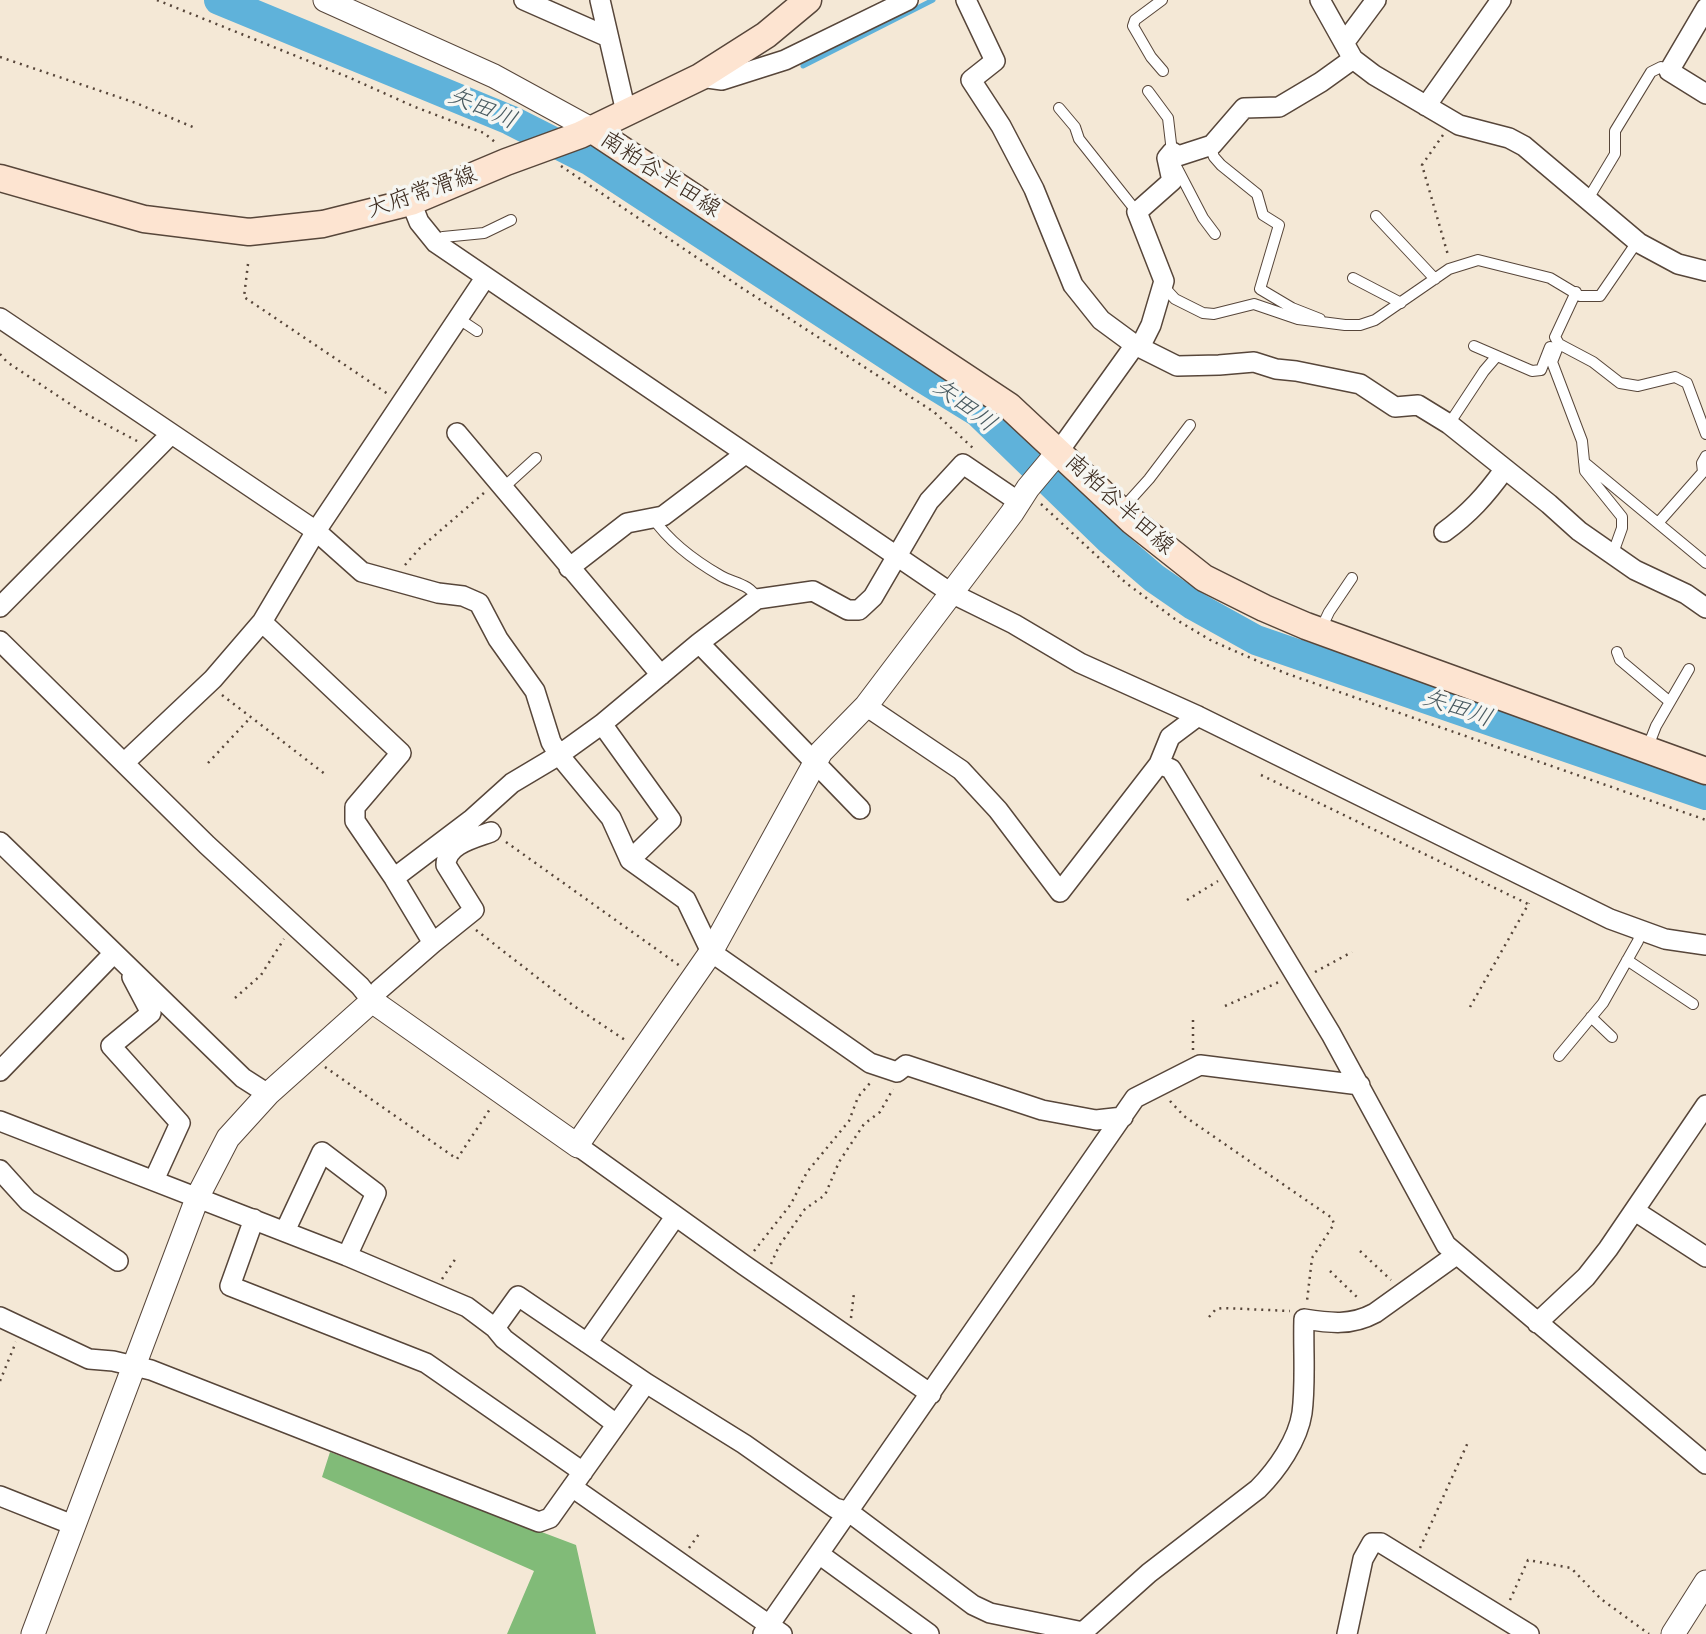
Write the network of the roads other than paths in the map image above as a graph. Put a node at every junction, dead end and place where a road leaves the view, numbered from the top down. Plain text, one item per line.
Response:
1 (326, 0) edge
2 (524, 0) edge
3 (600, 0) edge
4 (808, 0) edge
5 (908, 0) edge
6 (966, 0) edge
7 (1162, 0) edge
8 (1320, 0) edge
9 (1376, 0) edge
10 (1501, 0) edge
11 (1706, 8) edge
12 (377, 11) edge
13 (766, 35) junction
14 (608, 37) junction
15 (1348, 51) junction
16 (785, 60) junction
17 (1163, 71) dead end
18 (1669, 71) junction
19 (700, 77) junction
20 (1148, 91) dead end
21 (1706, 94) edge
22 (1426, 106) junction
23 (1059, 108) dead end
24 (626, 112) junction
25 (585, 132) junction
26 (1210, 146) junction
27 (1175, 154) junction
28 (0, 178) edge
29 (1588, 199) junction
30 (411, 202) junction
31 (1137, 212) junction
32 (1376, 216) dead end
33 (511, 220) dead end
34 (1215, 234) dead end
35 (1637, 242) junction
36 (436, 243) junction
37 (1706, 271) edge
38 (485, 278) junction
39 (1353, 278) dead end
40 (1435, 279) junction
41 (1163, 286) junction
42 (1576, 292) junction
43 (1401, 303) junction
44 (0, 318) edge
45 (459, 319) junction
46 (1324, 322) junction
47 (477, 331) dead end
48 (1557, 340) junction
49 (1138, 346) junction
50 (1474, 346) dead end
51 (1496, 357) junction
52 (1448, 424) junction
53 (1190, 425) dead end
54 (457, 433) dead end
55 (1706, 434) edge
56 (170, 435) junction
57 (1057, 453) junction
58 (745, 454) junction
59 (1706, 456) edge
60 (536, 458) dead end
61 (1584, 462) junction
62 (1504, 470) junction
63 (500, 485) junction
64 (1023, 495) junction
65 (1121, 510) junction
66 (653, 518) junction
67 (1658, 523) junction
68 (316, 531) junction
69 (1444, 532) dead end
70 (1613, 554) junction
71 (896, 557) junction
72 (1706, 564) edge
73 (569, 568) junction
74 (1352, 578) dead end
75 (951, 593) junction
76 (757, 599) junction
77 (0, 607) edge
78 (1706, 608) edge
79 (262, 622) junction
80 (1320, 632) junction
81 (0, 641) edge
82 (699, 643) junction
83 (1617, 652) dead end
84 (1689, 669) dead end
85 (661, 675) junction
86 (1670, 702) junction
87 (866, 706) junction
88 (1198, 716) junction
89 (601, 724) junction
90 (1647, 750) junction
91 (559, 755) junction
92 (124, 763) junction
93 (815, 764) junction
94 (1159, 764) junction
95 (1706, 771) edge
96 (860, 808) dead end
97 (491, 832) road end
98 (0, 842) edge
99 (630, 860) junction
100 (394, 878) junction
101 (1641, 930) junction
102 (433, 943) junction
103 (1706, 945) edge
104 (711, 952) junction
105 (114, 953) junction
106 (1627, 960) junction
107 (132, 970) junction
108 (372, 1002) junction
109 (1693, 1004) dead end
110 (1591, 1017) junction
111 (1612, 1037) dead end
112 (1559, 1056) dead end
113 (0, 1071) edge
114 (1360, 1085) junction
115 (268, 1094) junction
116 (1706, 1105) edge
117 (1123, 1117) junction
118 (0, 1121) edge
119 (577, 1146) junction
120 (0, 1170) edge
121 (154, 1180) junction
122 (198, 1196) junction
123 (1635, 1211) junction
124 (676, 1217) junction
125 (254, 1219) junction
126 (285, 1231) junction
127 (1455, 1255) junction
128 (347, 1256) junction
129 (1706, 1257) edge
130 (118, 1261) dead end
131 (0, 1317) edge
132 (1537, 1323) junction
133 (495, 1328) junction
134 (587, 1343) junction
135 (134, 1367) junction
136 (646, 1383) junction
137 (931, 1394) junction
138 (617, 1424) junction
139 (1706, 1464) edge
140 (577, 1479) junction
141 (0, 1496) edge
142 (849, 1513) junction
143 (73, 1525) junction
144 (819, 1553) junction
145 (1706, 1582) edge
146 (771, 1631) edge
147 (33, 1634) edge
148 (929, 1634) edge
149 (1347, 1634) edge
150 (1529, 1634) edge
151 (1673, 1634) edge

1 - 12 street
2 - 14 street
3 - 14 street
4 - 13 main road, 大府常滑線
5 - 16 street
6 - 49 street
7 - 17 lane
8 - 15 street
9 - 15 street
10 - 22 street
11 - 18 street
12 - 25 street
13 - 16 street
13 - 19 main road, 大府常滑線
14 - 24 street
15 - 22 street
15 - 26 street
16 - 19 street
18 - 21 street
18 - 29 lane
19 - 24 main road, 大府常滑線
20 - 27 lane
22 - 29 street
23 - 31 lane
24 - 25 main road, 大府常滑線
25 - 30 main road, 大府常滑線
25 - 57 main road, 南粕谷半田線
26 - 27 street
26 - 46 lane
27 - 31 street
27 - 34 lane
28 - 30 main road, 大府常滑線
29 - 35 street
30 - 36 street
31 - 41 street
32 - 40 lane
33 - 36 lane
35 - 37 street
35 - 42 lane
36 - 38 street
38 - 45 street
38 - 58 street
39 - 43 lane
40 - 42 lane
40 - 43 lane
41 - 46 lane
41 - 49 street
42 - 48 lane
43 - 46 lane
44 - 56 street
45 - 47 lane
45 - 68 street
48 - 51 lane
48 - 55 lane
48 - 61 lane
49 - 52 street
49 - 57 street
50 - 51 lane
51 - 52 lane
52 - 62 street
53 - 65 lane
54 - 63 street
56 - 68 street
56 - 77 street
57 - 64 street
57 - 65 main road, 南粕谷半田線
58 - 66 street
58 - 71 street
59 - 67 lane
60 - 63 lane
61 - 67 lane
61 - 70 lane
62 - 69 street
62 - 70 street
63 - 73 street
64 - 71 street
64 - 75 street
65 - 80 main road, 南粕谷半田線
66 - 73 street
66 - 76 lane
67 - 72 lane
68 - 79 street
68 - 91 street
70 - 78 street
71 - 75 street
71 - 76 street
73 - 85 street
74 - 80 lane
75 - 87 street
75 - 88 street
76 - 82 street
79 - 92 street
79 - 100 street
80 - 90 main road, 南粕谷半田線
81 - 92 street
82 - 85 street
82 - 93 street
83 - 86 lane
84 - 86 lane
85 - 89 street
86 - 90 lane
87 - 93 street
87 - 94 street
88 - 94 street
88 - 101 street
89 - 91 street
89 - 99 street
90 - 95 main road, 南粕谷半田線
91 - 99 street
91 - 100 street
92 - 108 street
93 - 96 street
93 - 104 street
94 - 114 street
97 - 102 street
98 - 105 street
99 - 104 street
100 - 102 street
101 - 103 street
101 - 106 lane
102 - 108 street
104 - 117 street
104 - 119 street
105 - 107 street
105 - 113 street
106 - 109 lane
106 - 110 lane
107 - 115 street
107 - 121 street
108 - 115 street
108 - 119 street
110 - 111 lane
110 - 112 lane
114 - 117 street
114 - 127 street
115 - 122 street
116 - 123 street
117 - 137 street
118 - 121 street
119 - 124 street
120 - 130 street
121 - 122 street
122 - 125 street
122 - 135 street
123 - 129 street
123 - 132 street
124 - 134 street
124 - 137 street
125 - 126 street
125 - 140 street
126 - 128 street
126 - 128 street
127 - 132 street
127 - 142 street
128 - 133 street
131 - 135 street
132 - 139 street
133 - 134 street
133 - 138 street
134 - 136 street
135 - 140 street
135 - 143 street
136 - 138 street
136 - 142 street
137 - 142 street
138 - 140 street
140 - 146 street
141 - 143 street
142 - 144 street
143 - 147 street
144 - 146 street
144 - 148 street
145 - 151 street
149 - 150 street

